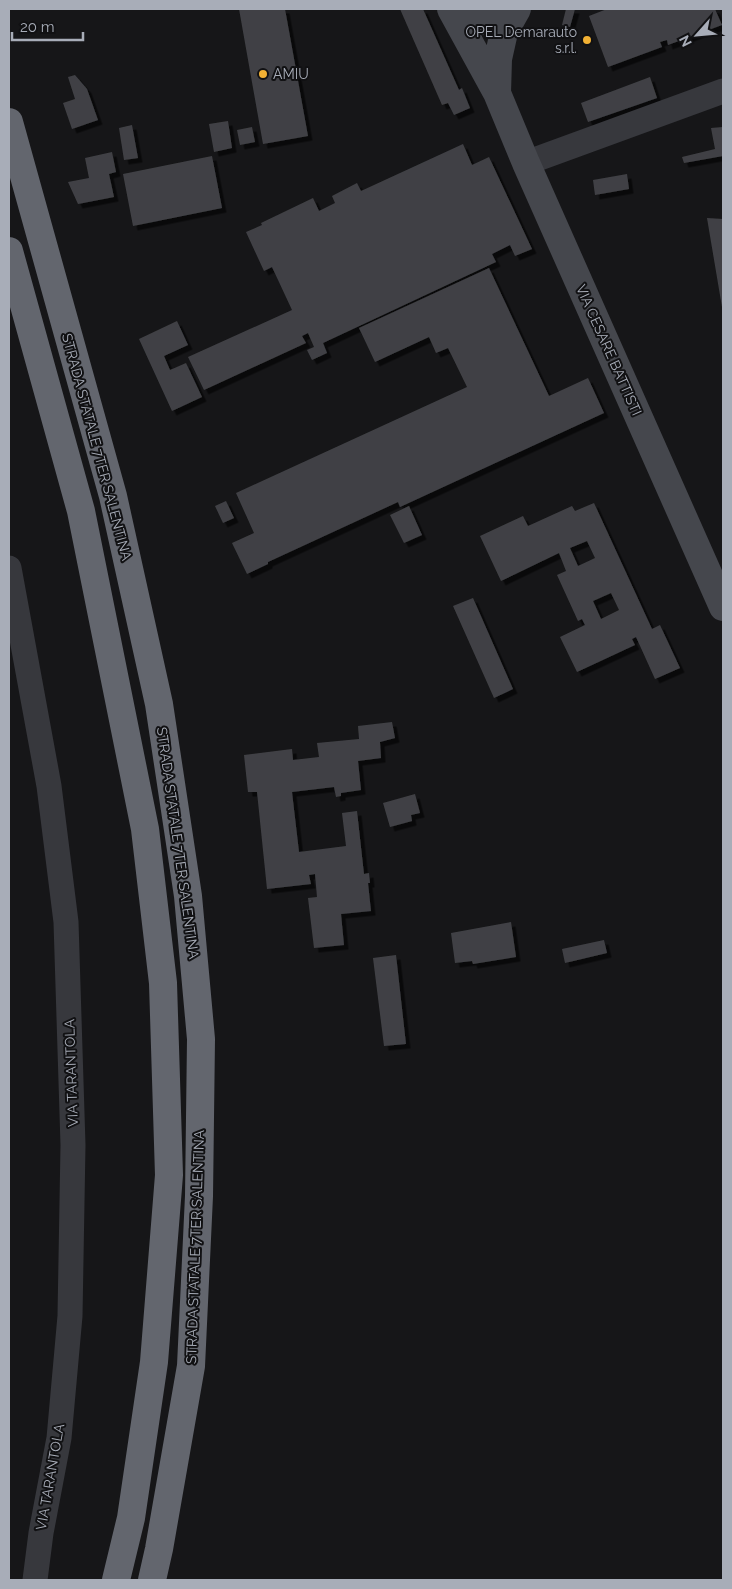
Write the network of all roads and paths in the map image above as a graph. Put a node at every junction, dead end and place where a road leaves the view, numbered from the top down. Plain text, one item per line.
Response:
1 (452, 9) edge
2 (516, 9) edge
3 (723, 91) edge
4 (497, 93) junction
5 (9, 122) edge
6 (526, 163) junction
7 (9, 251) edge
8 (9, 568) edge
9 (723, 607) edge
10 (34, 1580) edge
11 (116, 1580) edge
12 (152, 1580) edge

1 - 2 main road, VIA CESARE BATTISTI
1 - 4 main road, VIA CESARE BATTISTI
2 - 4 main road, VIA CESARE BATTISTI
3 - 6 street
4 - 6 main road, VIA CESARE BATTISTI
5 - 12 highway, STRADA STATALE 7TER SALENTINA
6 - 9 main road, VIA CESARE BATTISTI
7 - 11 highway, STRADA STATALE 7TER SALENTINA
8 - 10 street, VIA TARANTOLA

